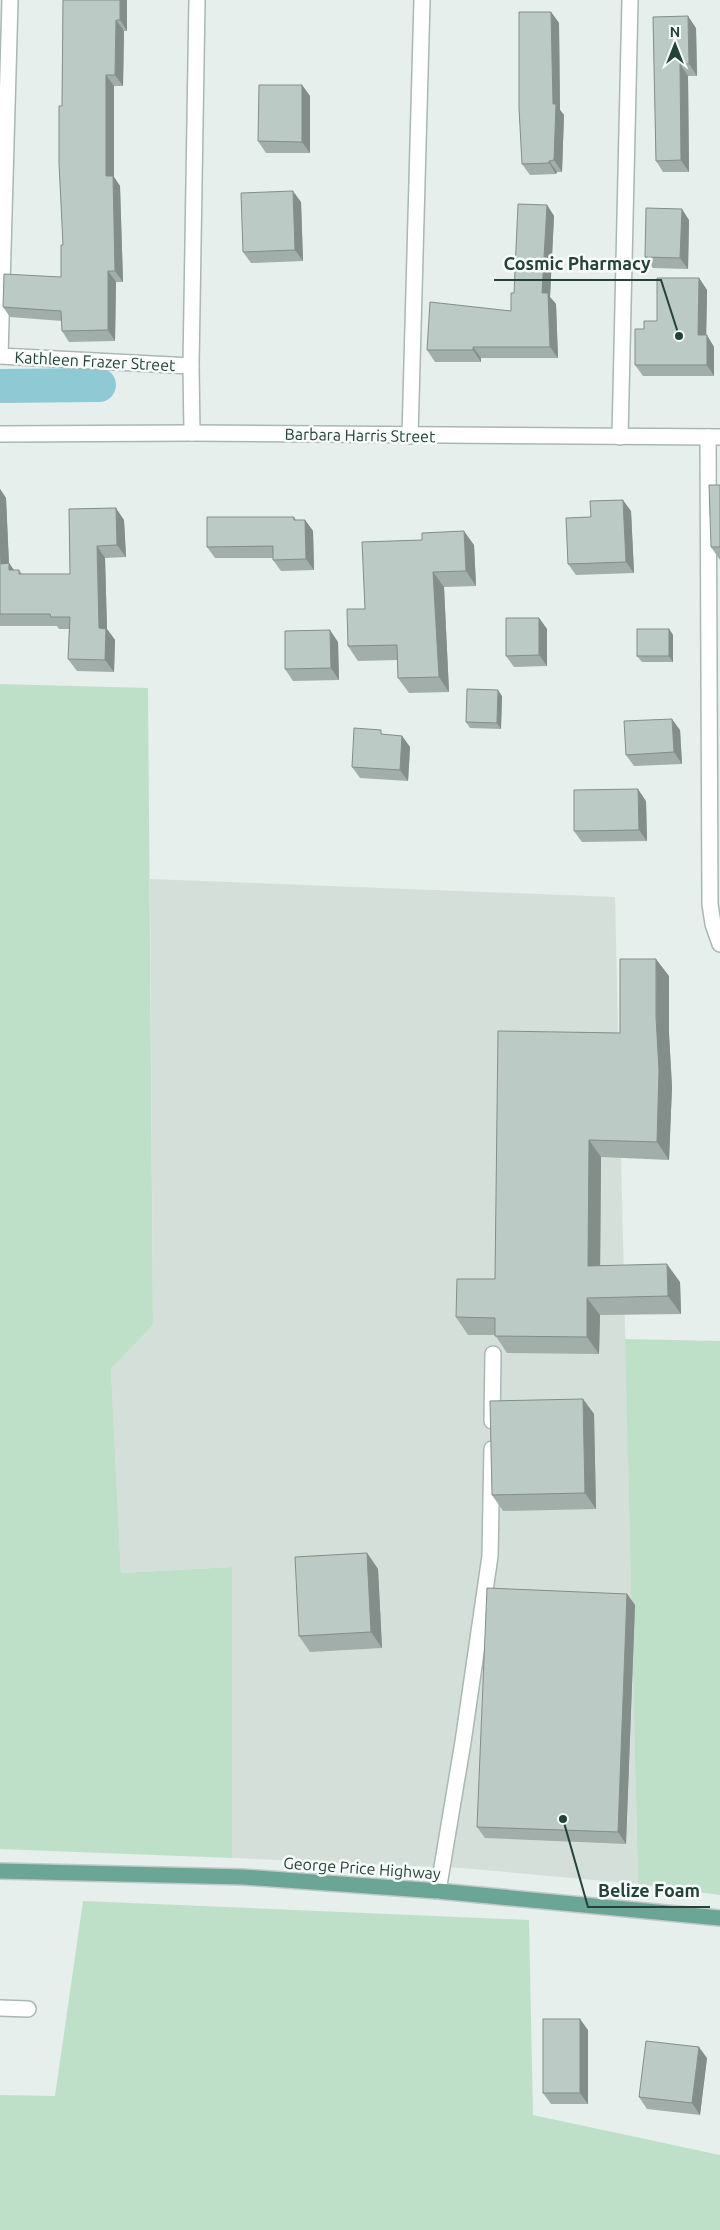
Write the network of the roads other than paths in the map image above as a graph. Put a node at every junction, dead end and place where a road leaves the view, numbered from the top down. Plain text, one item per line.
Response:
1 (10, 0) edge
2 (197, 0) edge
3 (422, 0) edge
4 (630, 0) edge
5 (0, 356) edge
6 (191, 366) junction
7 (192, 433) junction
8 (0, 434) edge
9 (410, 436) junction
10 (620, 437) junction
11 (714, 437) edge
12 (720, 944) edge
13 (494, 1354) edge
14 (0, 1871) edge
15 (438, 1891) junction
16 (720, 1918) edge
17 (0, 2008) edge
18 (28, 2009) dead end

1 - 5 street
2 - 6 street
3 - 9 street
4 - 10 street
5 - 6 street, Kathleen Frazer Street
6 - 7 street
7 - 8 street, Barbara Harris Street
7 - 9 street, Barbara Harris Street
9 - 10 street, Barbara Harris Street
10 - 11 street, Barbara Harris Street
11 - 12 street
13 - 15 street
14 - 15 main road, George Price Highway
15 - 16 main road, George Price Highway
17 - 18 street

